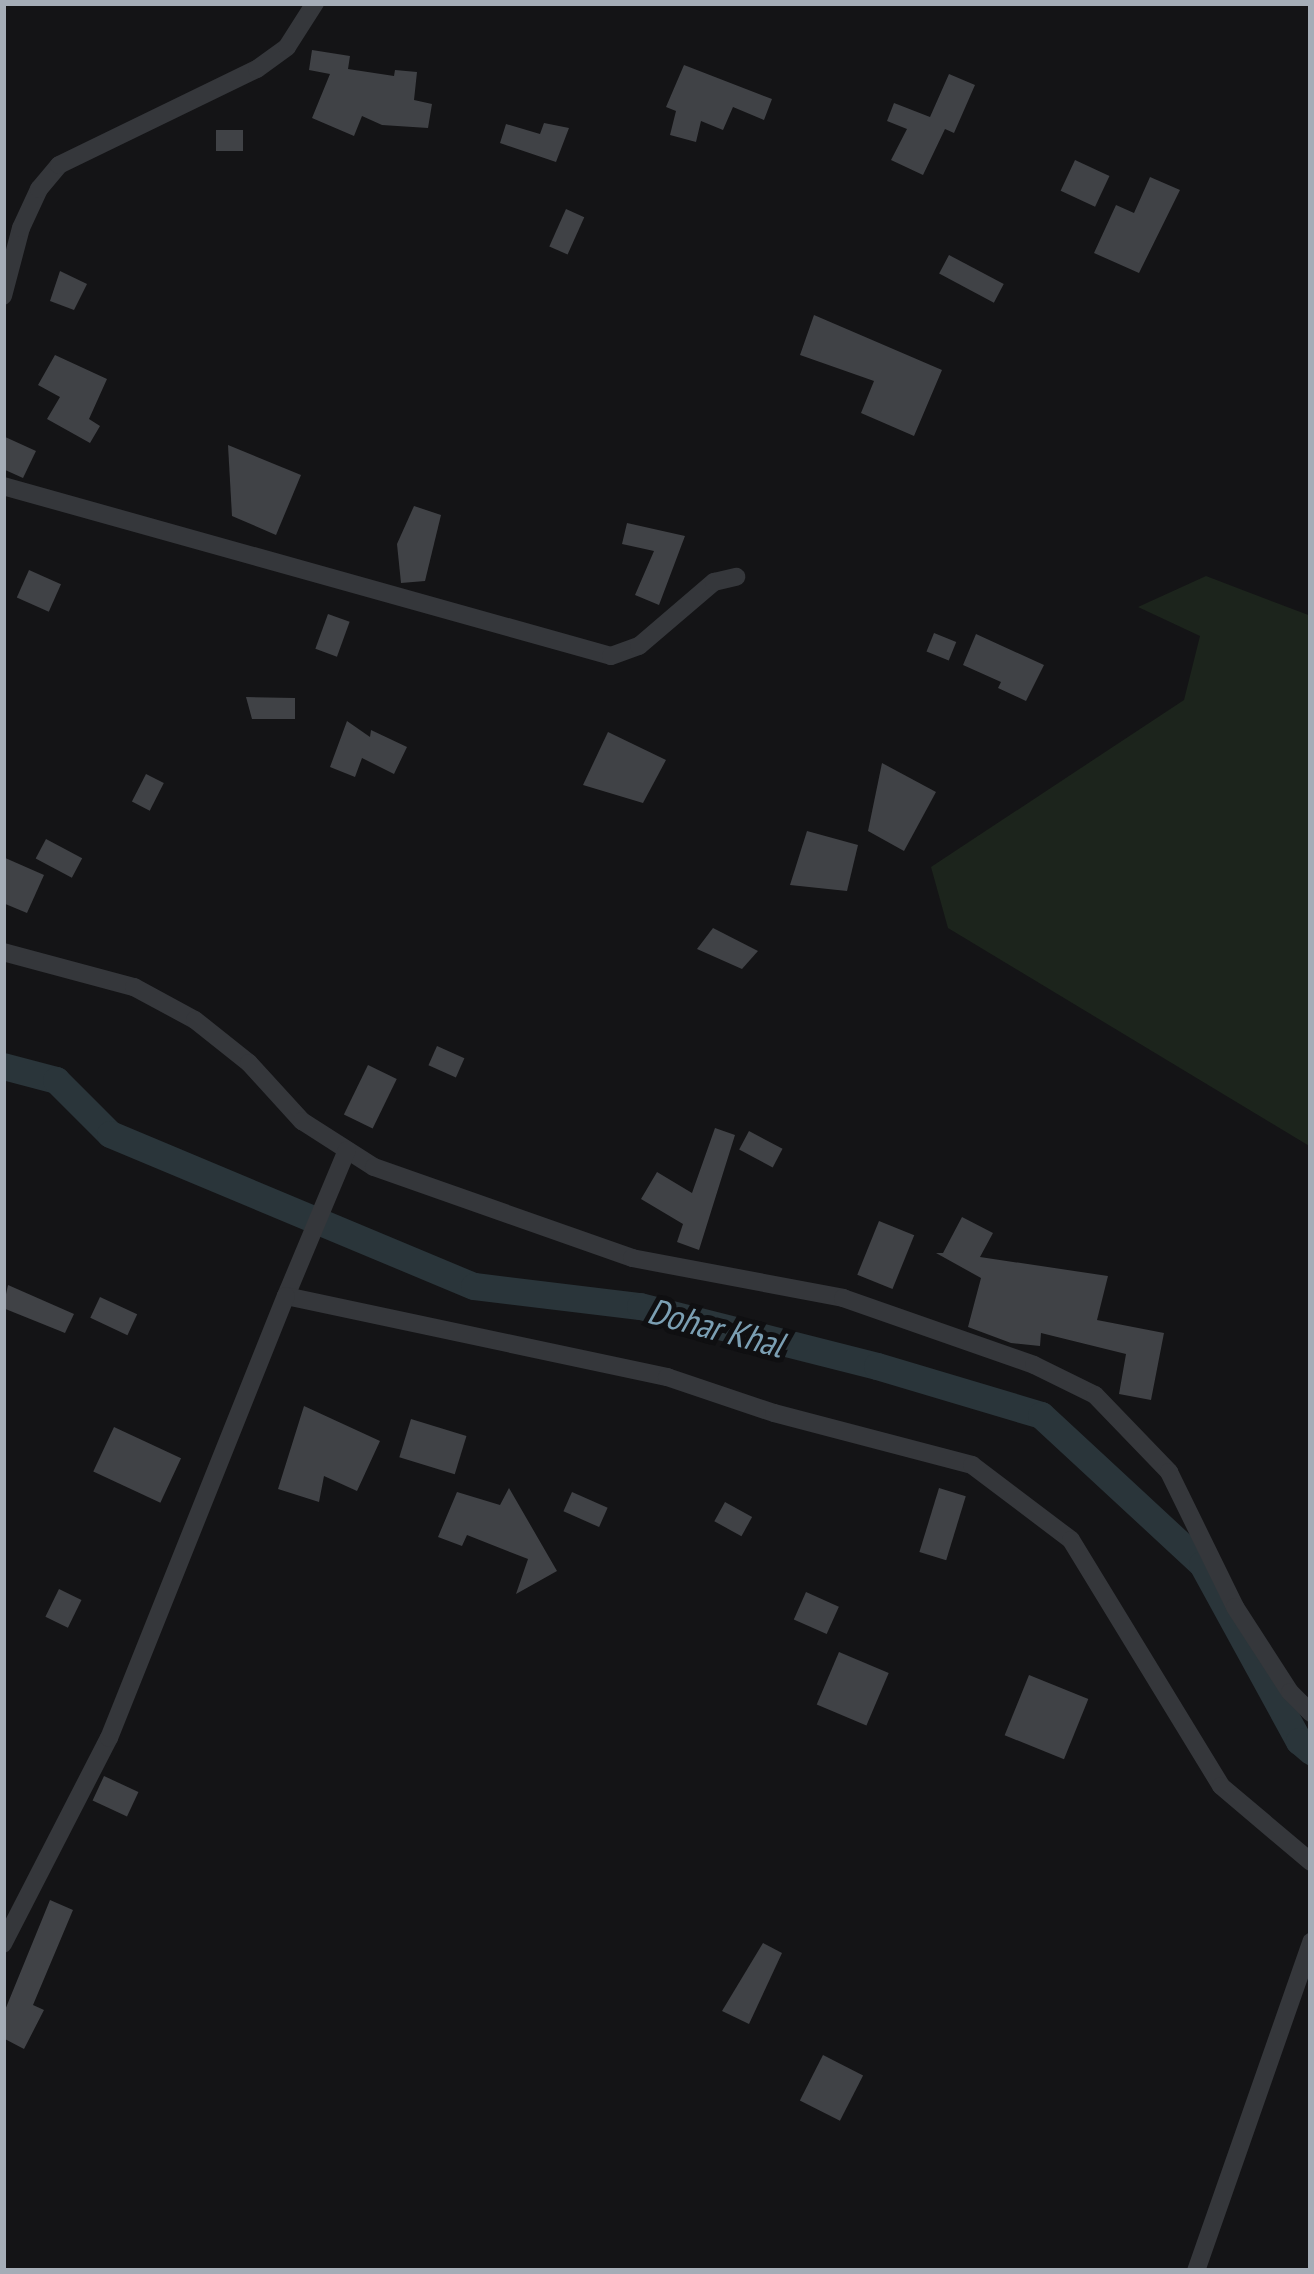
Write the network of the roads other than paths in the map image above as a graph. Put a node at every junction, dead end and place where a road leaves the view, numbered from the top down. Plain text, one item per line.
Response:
1 (314, 3) edge
2 (3, 296) edge
3 (3, 486) edge
4 (736, 577) dead end
5 (3, 952) edge
6 (347, 1150) junction
7 (286, 1296) junction
8 (1311, 1713) edge
9 (1311, 1862) edge
10 (1311, 1942) edge
11 (3, 1944) edge
12 (1196, 2271) edge

1 - 2 street
3 - 4 street
5 - 6 street
6 - 7 street
6 - 8 street
7 - 9 street
7 - 11 street
10 - 12 street

